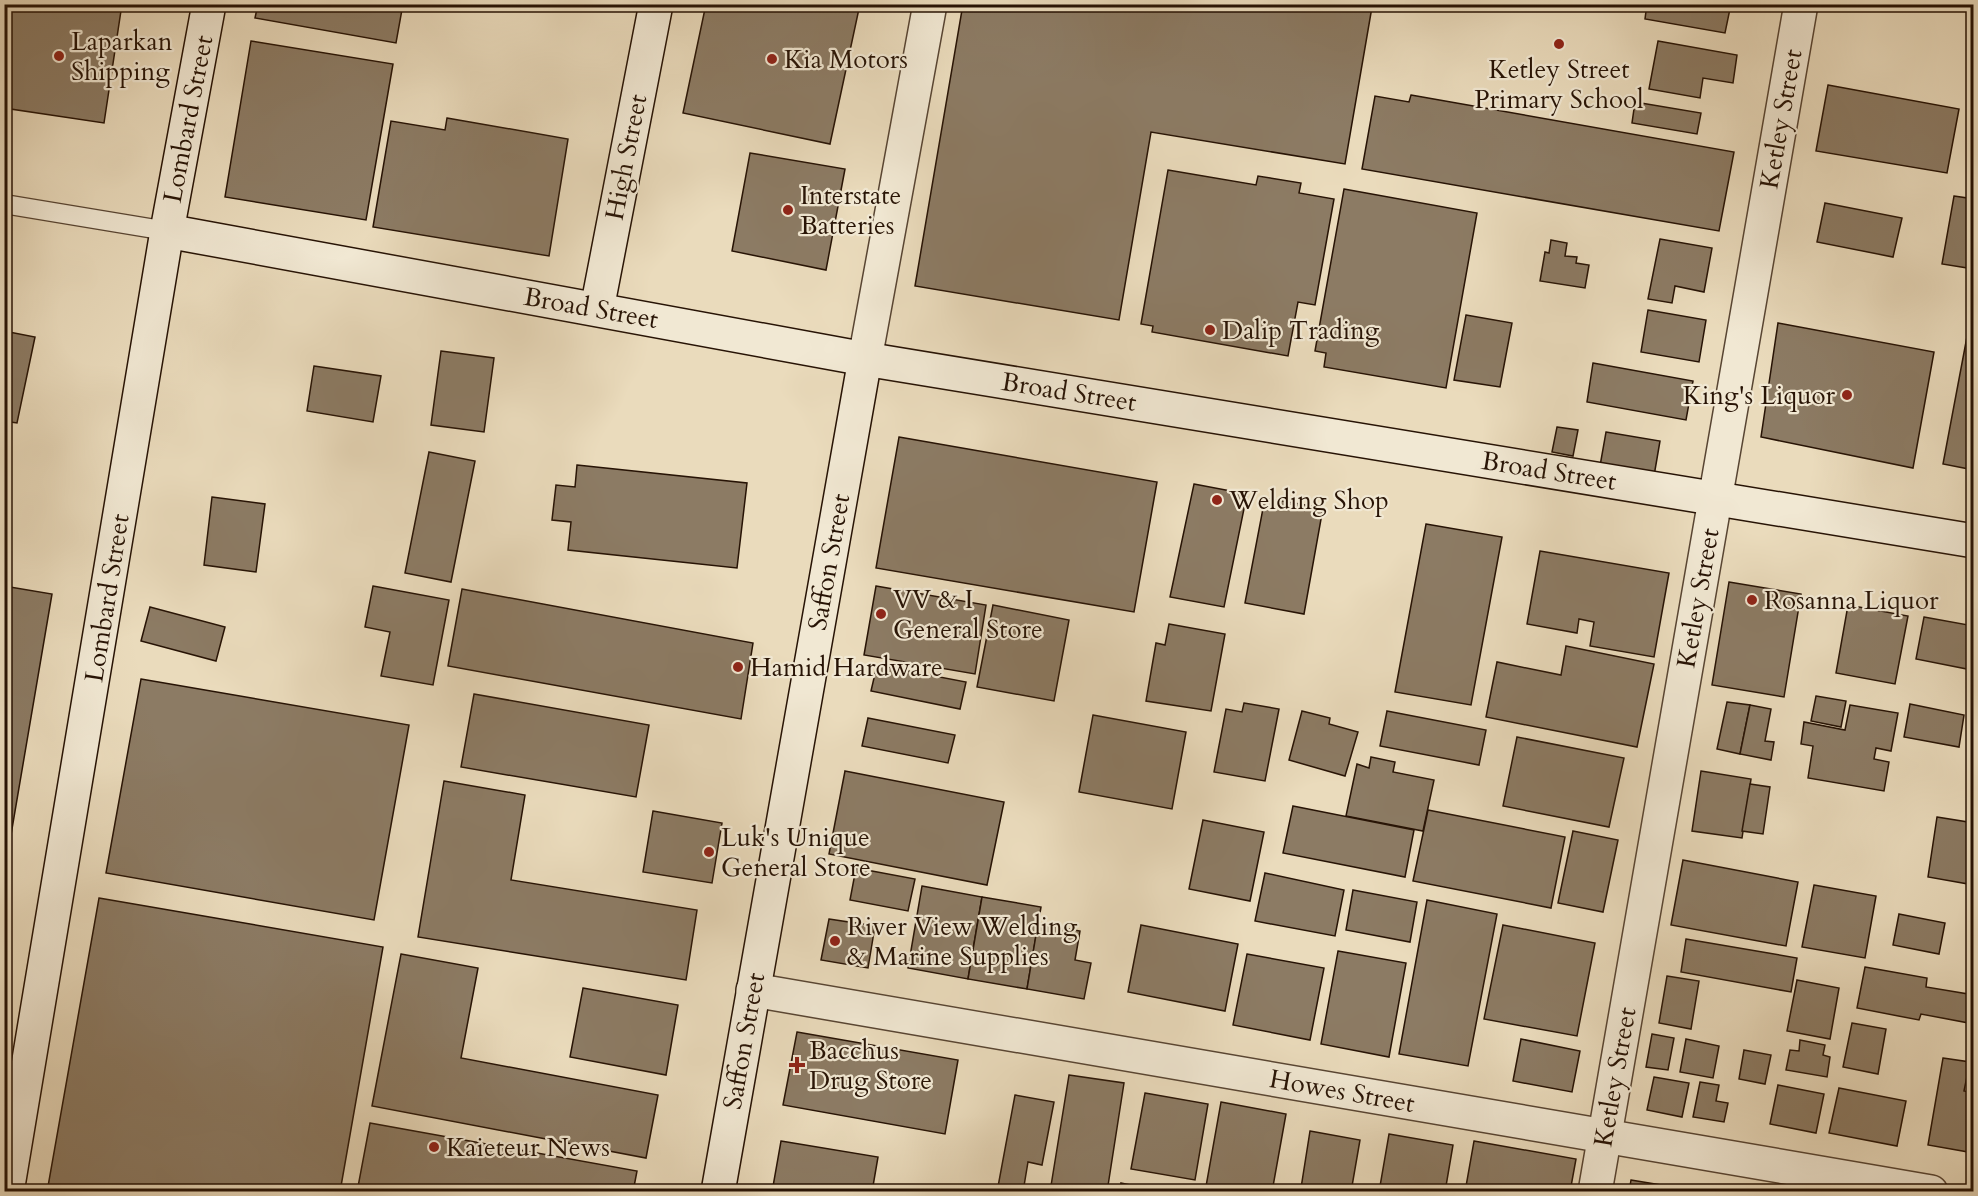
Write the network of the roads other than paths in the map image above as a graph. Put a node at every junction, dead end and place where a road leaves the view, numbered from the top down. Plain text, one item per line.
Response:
1 (209, 4) edge
2 (656, 4) edge
3 (930, 4) edge
4 (1801, 4) edge
5 (4, 204) edge
6 (167, 231) junction
7 (597, 309) junction
8 (865, 359) junction
9 (1716, 498) junction
10 (1974, 541) edge
11 (753, 990) junction
12 (1605, 1136) junction
13 (7, 1191) edge
14 (718, 1191) edge
15 (1595, 1191) edge
16 (1931, 1191) edge

1 - 6 main road, Lombard Street
2 - 7 main road, High Street
3 - 8 main road, Saffon Street
4 - 9 main road, Ketley Street
5 - 6 lane
6 - 7 main road, Broad Street
6 - 13 main road, Lombard Street
7 - 8 main road, Broad Street
8 - 9 main road, Broad Street
8 - 11 main road, Saffon Street
9 - 10 main road, Broad Street
9 - 12 main road, Ketley Street
11 - 12 main road, Howes Street
11 - 14 main road, Saffon Street
12 - 15 main road, Ketley Street
12 - 16 main road, Howes Street

